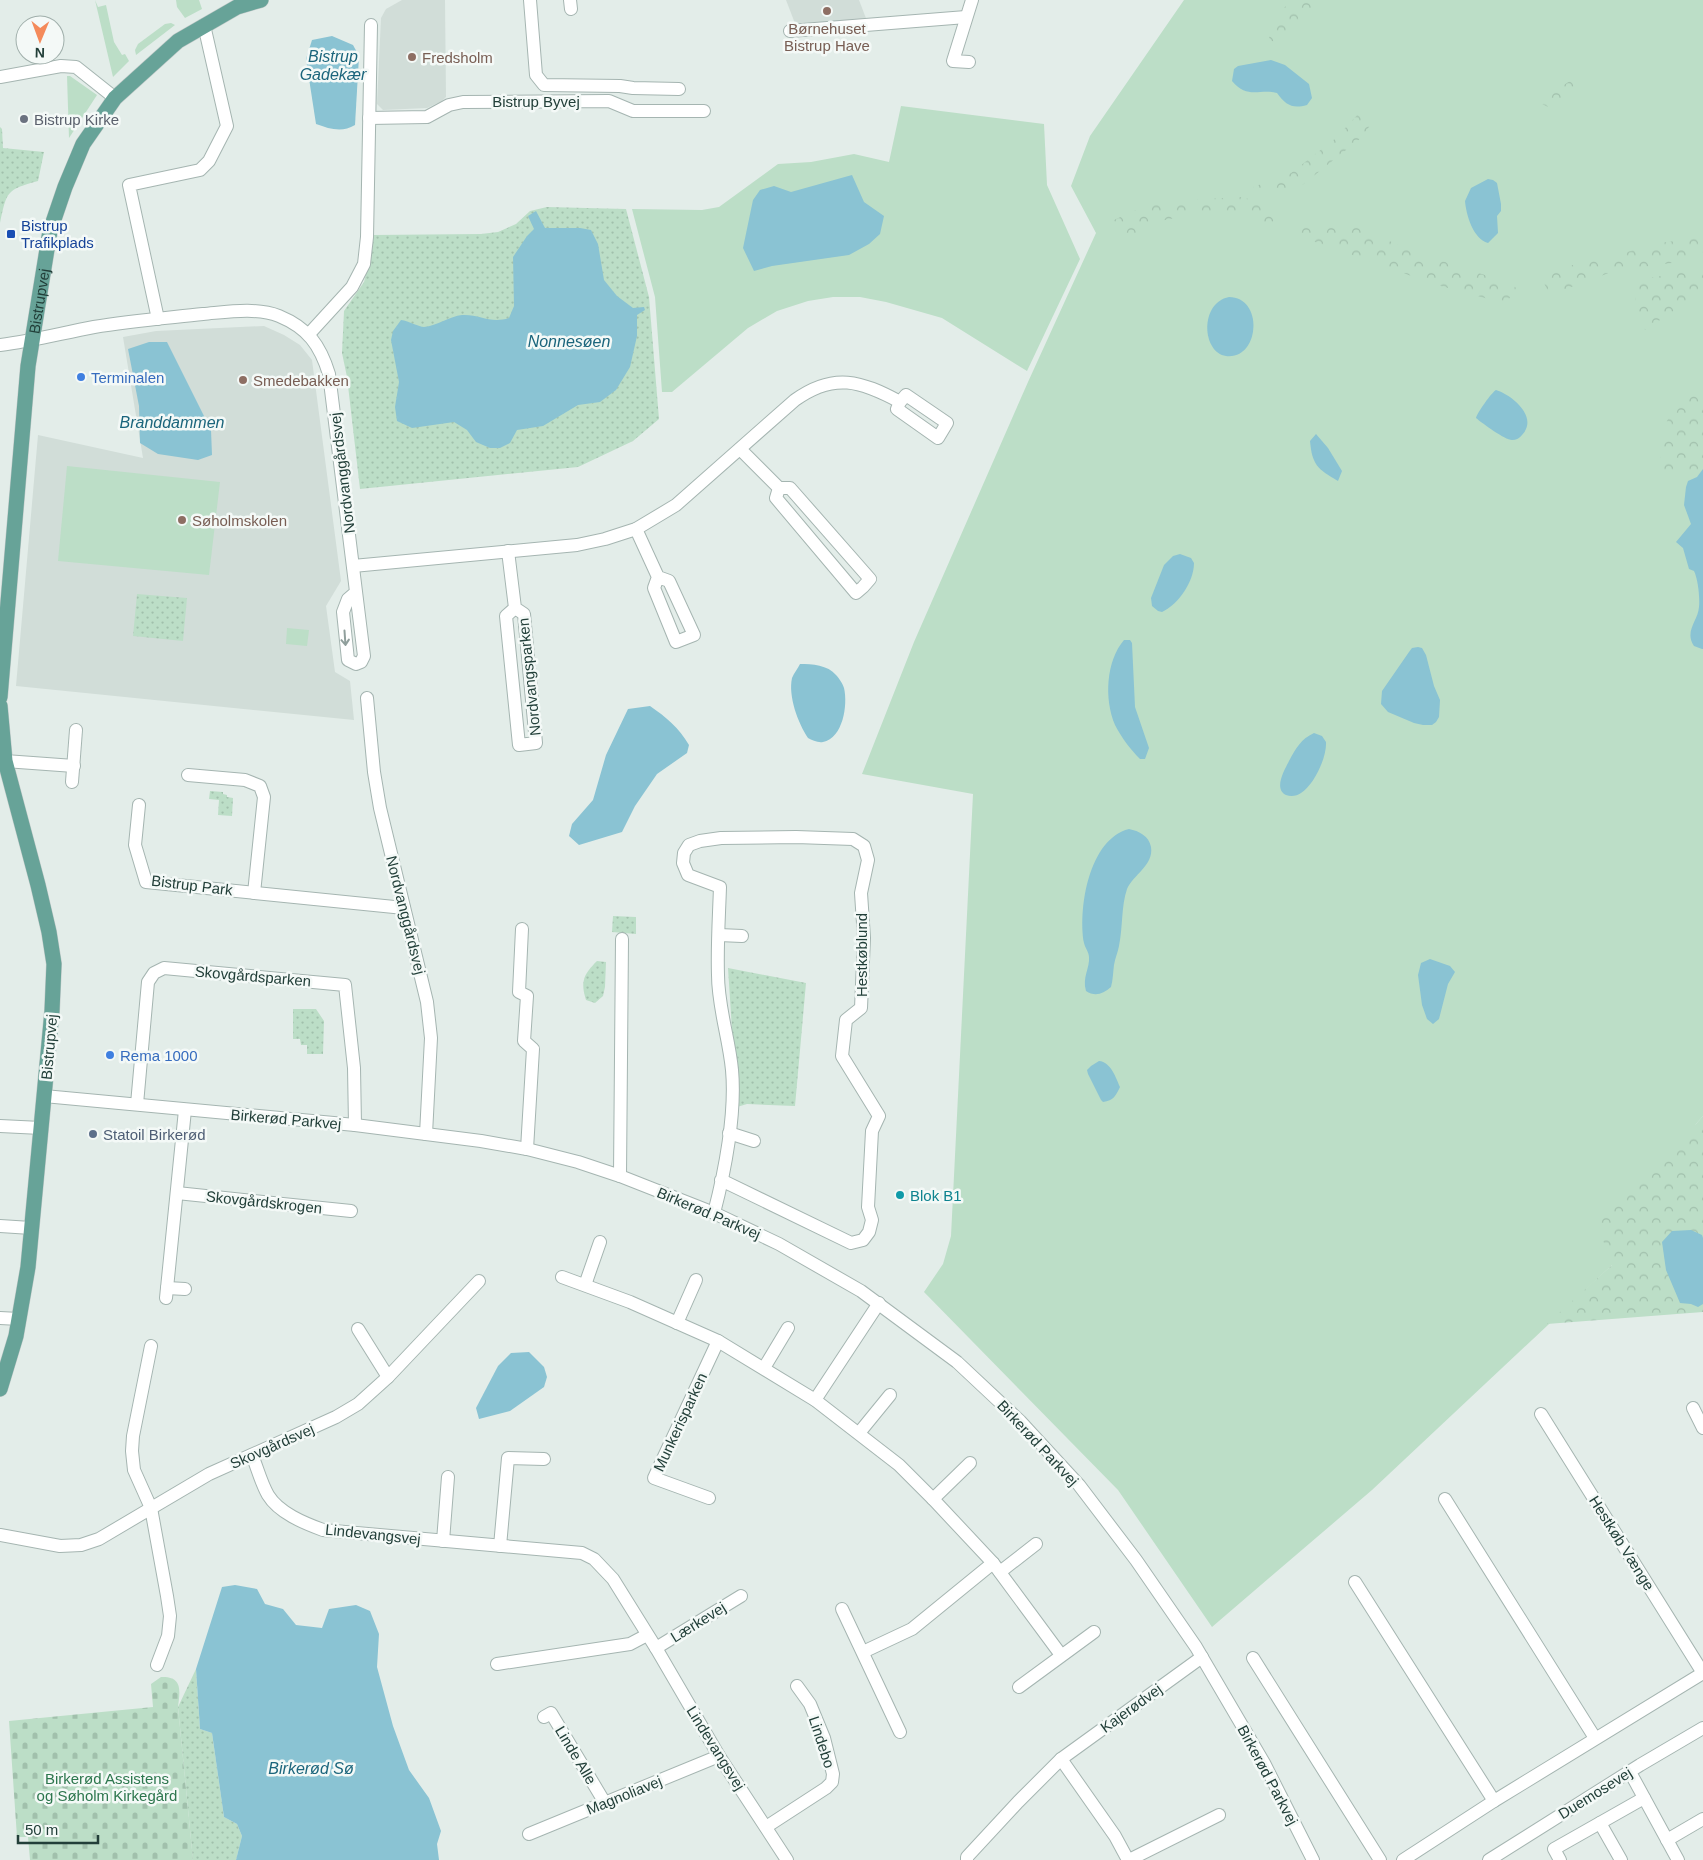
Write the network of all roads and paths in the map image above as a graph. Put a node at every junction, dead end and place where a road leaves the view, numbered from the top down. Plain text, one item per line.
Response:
1 (261, 0) edge
2 (530, 0) edge
3 (972, 0) edge
4 (966, 17) junction
5 (204, 25) junction
6 (371, 25) dead end
7 (790, 31) dead end
8 (969, 62) dead end
9 (0, 78) edge
10 (679, 89) dead end
11 (115, 98) junction
12 (704, 111) dead end
13 (369, 118) junction
14 (158, 318) junction
15 (309, 334) junction
16 (31, 340) junction
17 (0, 346) edge
18 (900, 402) dead end
19 (740, 449) junction
20 (779, 488) junction
21 (636, 529) junction
22 (508, 551) junction
23 (353, 566) junction
24 (658, 577) junction
25 (355, 593) dead end
26 (515, 608) junction
27 (0, 697) edge
28 (367, 698) dead end
29 (0, 706) edge
30 (76, 730) dead end
31 (5, 761) junction
32 (74, 766) junction
33 (188, 775) dead end
34 (72, 782) dead end
35 (139, 806) dead end
36 (254, 892) junction
37 (404, 908) junction
38 (522, 930) dead end
39 (719, 935) junction
40 (742, 936) dead end
41 (622, 939) dead end
42 (44, 1096) junction
43 (137, 1104) junction
44 (185, 1110) junction
45 (355, 1125) junction
46 (0, 1126) edge
47 (41, 1128) junction
48 (729, 1133) junction
49 (426, 1134) junction
50 (754, 1141) dead end
51 (527, 1149) junction
52 (620, 1176) junction
53 (722, 1180) junction
54 (177, 1194) junction
55 (351, 1211) dead end
56 (714, 1213) junction
57 (0, 1226) edge
58 (31, 1228) junction
59 (600, 1242) dead end
60 (562, 1277) dead end
61 (696, 1280) dead end
62 (479, 1281) dead end
63 (585, 1285) junction
64 (185, 1289) dead end
65 (879, 1303) junction
66 (0, 1318) edge
67 (19, 1320) junction
68 (677, 1323) junction
69 (788, 1328) dead end
70 (358, 1329) dead end
71 (718, 1341) junction
72 (151, 1346) dead end
73 (764, 1368) junction
74 (388, 1377) junction
75 (0, 1389) edge
76 (890, 1395) dead end
77 (815, 1400) junction
78 (1693, 1408) dead end
79 (1541, 1414) dead end
80 (1703, 1428) edge
81 (859, 1433) junction
82 (252, 1455) junction
83 (544, 1459) dead end
84 (970, 1463) dead end
85 (448, 1477) dead end
86 (709, 1498) dead end
87 (1445, 1498) dead end
88 (933, 1499) junction
89 (151, 1508) junction
90 (0, 1535) edge
91 (443, 1540) junction
92 (1036, 1544) dead end
93 (500, 1546) junction
94 (997, 1568) junction
95 (1355, 1582) dead end
96 (741, 1596) dead end
97 (842, 1608) dead end
98 (1094, 1632) dead end
99 (647, 1635) junction
100 (656, 1648) junction
101 (863, 1652) junction
102 (1061, 1655) junction
103 (1202, 1658) junction
104 (1253, 1658) dead end
105 (497, 1664) dead end
106 (157, 1665) dead end
107 (1703, 1673) edge
108 (797, 1686) dead end
109 (1019, 1687) dead end
110 (544, 1716) dead end
111 (1703, 1728) edge
112 (900, 1732) dead end
113 (1595, 1738) junction
114 (719, 1756) junction
115 (1061, 1759) junction
116 (1630, 1772) junction
117 (1644, 1798) junction
118 (1494, 1801) junction
119 (605, 1803) junction
120 (1219, 1815) dead end
121 (1703, 1819) edge
122 (1600, 1823) junction
123 (766, 1827) junction
124 (529, 1834) dead end
125 (1667, 1840) junction
126 (787, 1860) edge
127 (967, 1860) edge
128 (1129, 1860) edge
129 (1313, 1860) edge
130 (1380, 1860) edge
131 (1403, 1860) edge
132 (1488, 1860) edge
133 (1560, 1860) edge
134 (1621, 1860) edge
135 (1678, 1860) edge

1 - 5 main road, Bistrupvej
2 - 10 street
3 - 4 street
4 - 7 street
4 - 8 street
5 - 11 main road, Bistrupvej
5 - 14 street
6 - 13 street
9 - 11 street
11 - 16 main road, Bistrupvej
12 - 13 street, Bistrup Byvej
13 - 15 street
14 - 15 street, Nordvanggårdsvej
14 - 16 street, Nordvanggårdsvej
15 - 23 street, Nordvanggårdsvej
16 - 17 street, Nordvanggårdsvej
16 - 27 main road, Bistrupvej
18 - 19 street
19 - 20 street
19 - 21 street
20 - 20 street
21 - 22 street
21 - 24 street
22 - 23 street
22 - 26 street, Nordvangsparken
23 - 25 street, Nordvanggårdsvej
24 - 24 street
26 - 26 street, Nordvangsparken
28 - 37 street, Nordvanggårdsvej
29 - 31 main road, Bistrupvej
30 - 32 street
31 - 32 street
31 - 42 main road, Bistrupvej
32 - 34 street
33 - 36 street, Bistrup Park
35 - 36 street, Bistrup Park
36 - 37 street, Bistrup Park
37 - 49 street, Nordvanggårdsvej
38 - 51 street
39 - 40 street
39 - 48 street, Hestkøblund
39 - 53 street, Hestkøblund
41 - 52 street
42 - 43 street, Birkerød Parkvej
42 - 47 main road, Bistrupvej
43 - 44 street, Birkerød Parkvej
43 - 45 street, Skovgårdsparken
44 - 45 street, Birkerød Parkvej
44 - 54 street
45 - 49 street, Birkerød Parkvej
46 - 47 street
47 - 58 main road, Bistrupvej
48 - 50 street
48 - 53 street, Hestkøblund
49 - 51 street, Birkerød Parkvej
51 - 52 street, Birkerød Parkvej
52 - 56 street, Birkerød Parkvej
53 - 56 street, Hestkøblund
54 - 55 street, Skovgårdskrogen
54 - 64 street
56 - 65 street, Birkerød Parkvej
57 - 58 street
58 - 67 main road, Bistrupvej
59 - 63 street
60 - 63 street
61 - 68 street
62 - 74 street, Skovgårdsvej
63 - 68 street
65 - 77 street
65 - 103 street, Birkerød Parkvej
66 - 67 street
67 - 75 main road, Bistrupvej
68 - 71 street
69 - 73 street
70 - 74 street
71 - 73 street
71 - 86 street, Munkerisparken
72 - 89 street
73 - 77 street
74 - 82 street, Skovgårdsvej
76 - 81 street
77 - 81 street
78 - 80 street
79 - 107 street, Hestkøb Vænge
81 - 88 street
82 - 89 street, Skovgårdsvej
82 - 91 street, Lindevangsvej
83 - 93 street
84 - 88 street
85 - 91 street, Lindevangsvej
87 - 113 street
88 - 94 street
89 - 90 street, Skovgårdsvej
89 - 106 street
91 - 93 street, Lindevangsvej
92 - 94 street
93 - 99 street, Lindevangsvej
94 - 101 street
94 - 102 street
95 - 118 street
96 - 100 street, Lærkevej
97 - 101 street
98 - 102 street
99 - 100 street, Lindevangsvej
99 - 105 street
100 - 114 street, Lindevangsvej
101 - 112 street
102 - 109 street
103 - 115 street, Kajerødvej
103 - 129 street, Birkerød Parkvej
104 - 130 street
107 - 113 street, Hestkøb Vænge
108 - 123 street, Lindebo
110 - 119 street, Linde Alle
111 - 116 street, Duemosevej
113 - 118 street, Hestkøb Vænge
114 - 119 street, Magnoliavej
114 - 123 street, Lindevangsvej
115 - 127 street, Kajerødvej
115 - 128 street
116 - 117 street
116 - 132 street, Duemosevej
117 - 122 street
117 - 125 street
118 - 131 street, Hestkøb Vænge
119 - 124 street, Magnoliavej
120 - 128 street
121 - 125 street
122 - 133 street
122 - 134 street
123 - 126 street, Lindevangsvej
125 - 135 street

